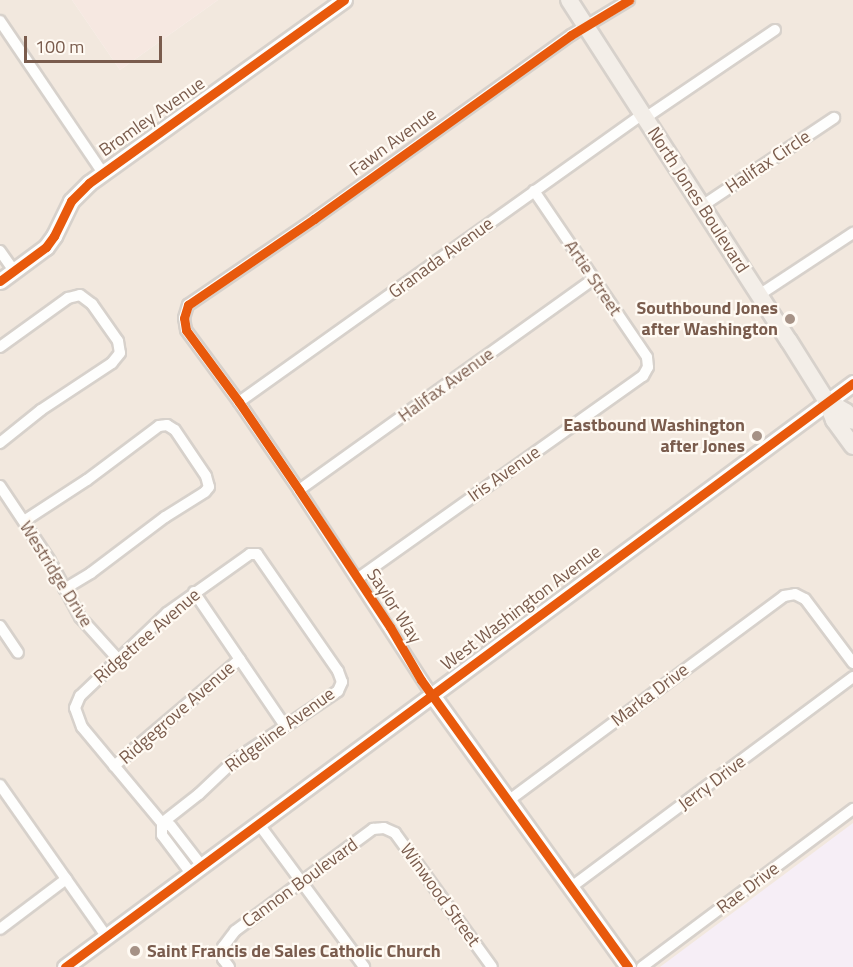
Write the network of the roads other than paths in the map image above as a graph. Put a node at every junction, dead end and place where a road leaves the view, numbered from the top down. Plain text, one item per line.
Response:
1 (344, 0) edge
2 (569, 0) edge
3 (629, 0) edge
4 (0, 21) edge
5 (586, 27) junction
6 (775, 30) dead end
7 (644, 116) junction
8 (834, 118) dead end
9 (103, 172) junction
10 (534, 190) junction
11 (702, 206) junction
12 (853, 233) edge
13 (0, 251) edge
14 (14, 271) junction
15 (594, 279) junction
16 (0, 281) edge
17 (759, 296) junction
18 (184, 318) joint
19 (0, 347) edge
20 (648, 367) joint
21 (853, 383) edge
22 (826, 400) junction
23 (239, 402) junction
24 (853, 422) edge
25 (0, 443) edge
26 (853, 446) edge
27 (0, 486) edge
28 (299, 490) junction
29 (24, 521) junction
30 (357, 579) junction
31 (64, 589) junction
32 (194, 592) junction
33 (0, 626) edge
34 (18, 653) dead end
35 (117, 658) junction
36 (240, 659) junction
37 (853, 663) edge
38 (853, 677) edge
39 (342, 682) joint
40 (432, 695) junction
41 (285, 726) junction
42 (114, 766) junction
43 (0, 785) edge
44 (508, 801) junction
45 (853, 809) edge
46 (162, 823) junction
47 (258, 823) junction
48 (384, 828) joint
49 (196, 868) junction
50 (66, 879) junction
51 (303, 881) junction
52 (570, 888) junction
53 (0, 929) edge
54 (106, 936) junction
55 (65, 967) edge
56 (229, 967) edge
57 (364, 967) edge
58 (492, 967) edge
59 (627, 967) edge
60 (642, 967) edge

1 - 9 main road, Bromley Avenue
2 - 5 main road, North Jones Boulevard
3 - 5 street, Fawn Avenue
4 - 9 street
5 - 7 main road, North Jones Boulevard
5 - 18 street, Fawn Avenue
6 - 7 street, Granada Avenue
7 - 10 street, Granada Avenue
7 - 11 main road, North Jones Boulevard
8 - 11 street, Halifax Circle
9 - 14 main road, Bromley Avenue
10 - 15 street, Artie Street
10 - 23 street, Granada Avenue
11 - 17 main road, North Jones Boulevard
12 - 17 street
13 - 14 street
14 - 16 main road, Bromley Avenue
15 - 20 street, Artie Street
15 - 28 street, Halifax Avenue
17 - 22 main road, North Jones Boulevard
18 - 23 street, Saylor Way
19 - 25 street
20 - 30 street, Iris Avenue
21 - 22 main road, West Washington Avenue
22 - 24 main road, North Jones Boulevard
22 - 26 main road, North Jones Boulevard
22 - 40 main road, West Washington Avenue
23 - 28 street, Saylor Way
27 - 29 street, Westridge Drive
28 - 30 street, Saylor Way
29 - 31 street, Westridge Drive
29 - 31 street
30 - 40 street, Saylor Way
31 - 35 street, Westridge Drive
32 - 35 street, Ridgetree Avenue
32 - 36 street
32 - 39 street, Ridgetree Avenue
33 - 34 street
35 - 42 street, Ridgetree Avenue
36 - 41 street
36 - 42 street, Ridgegrove Avenue
37 - 44 street, Marka Drive
38 - 52 street, Jerry Drive
39 - 41 street, Ridgeline Avenue
40 - 44 main road, Saylor Way
40 - 47 main road, West Washington Avenue
41 - 46 street, Ridgeline Avenue
42 - 46 street
43 - 50 street
44 - 52 main road, Saylor Way
45 - 60 street, Rae Drive
46 - 49 street
47 - 49 main road, West Washington Avenue
47 - 51 street
48 - 51 street, Cannon Boulevard
48 - 58 street, Winwood Street
49 - 54 main road, West Washington Avenue
50 - 53 street
50 - 54 street
51 - 56 street, Cannon Boulevard
51 - 57 street
52 - 59 main road, Saylor Way
54 - 55 main road, West Washington Avenue

